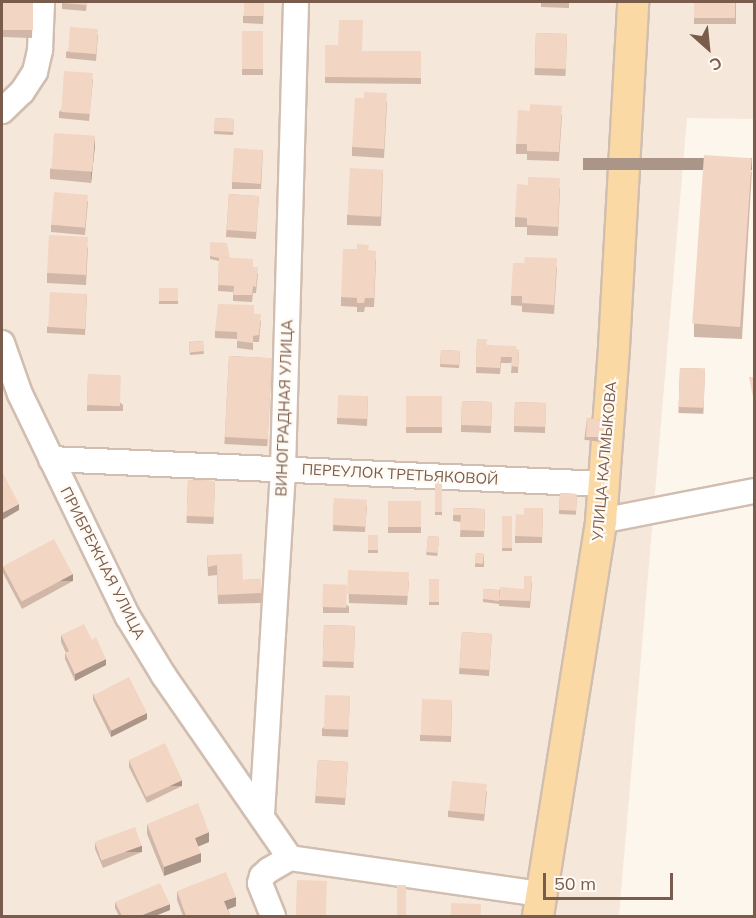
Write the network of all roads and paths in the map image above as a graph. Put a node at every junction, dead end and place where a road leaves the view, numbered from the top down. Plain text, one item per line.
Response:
1 (42, 2) edge
2 (296, 2) edge
3 (633, 2) edge
4 (2, 111) edge
5 (2, 343) edge
6 (51, 459) junction
7 (283, 469) junction
8 (604, 484) junction
9 (754, 490) edge
10 (601, 521) junction
11 (262, 814) junction
12 (290, 858) junction
13 (539, 905) edge
14 (273, 916) edge

1 - 4 street
2 - 7 street, ВИНОГРАДНАЯ УЛИЦА
3 - 8 main road, УЛИЦА КАЛМЫКОВА
5 - 6 street, ПРИБРЕЖНАЯ УЛИЦА
6 - 7 street, ПЕРЕУЛОК ТРЕТЬЯКОВОЙ
6 - 11 street, ПРИБРЕЖНАЯ УЛИЦА
7 - 8 street, ПЕРЕУЛОК ТРЕТЬЯКОВОЙ
7 - 11 street, ВИНОГРАДНАЯ УЛИЦА
8 - 10 main road, УЛИЦА КАЛМЫКОВА
9 - 10 street
10 - 13 main road, УЛИЦА КАЛМЫКОВА
11 - 12 street, ПРИБРЕЖНАЯ УЛИЦА
12 - 13 street
12 - 14 street

